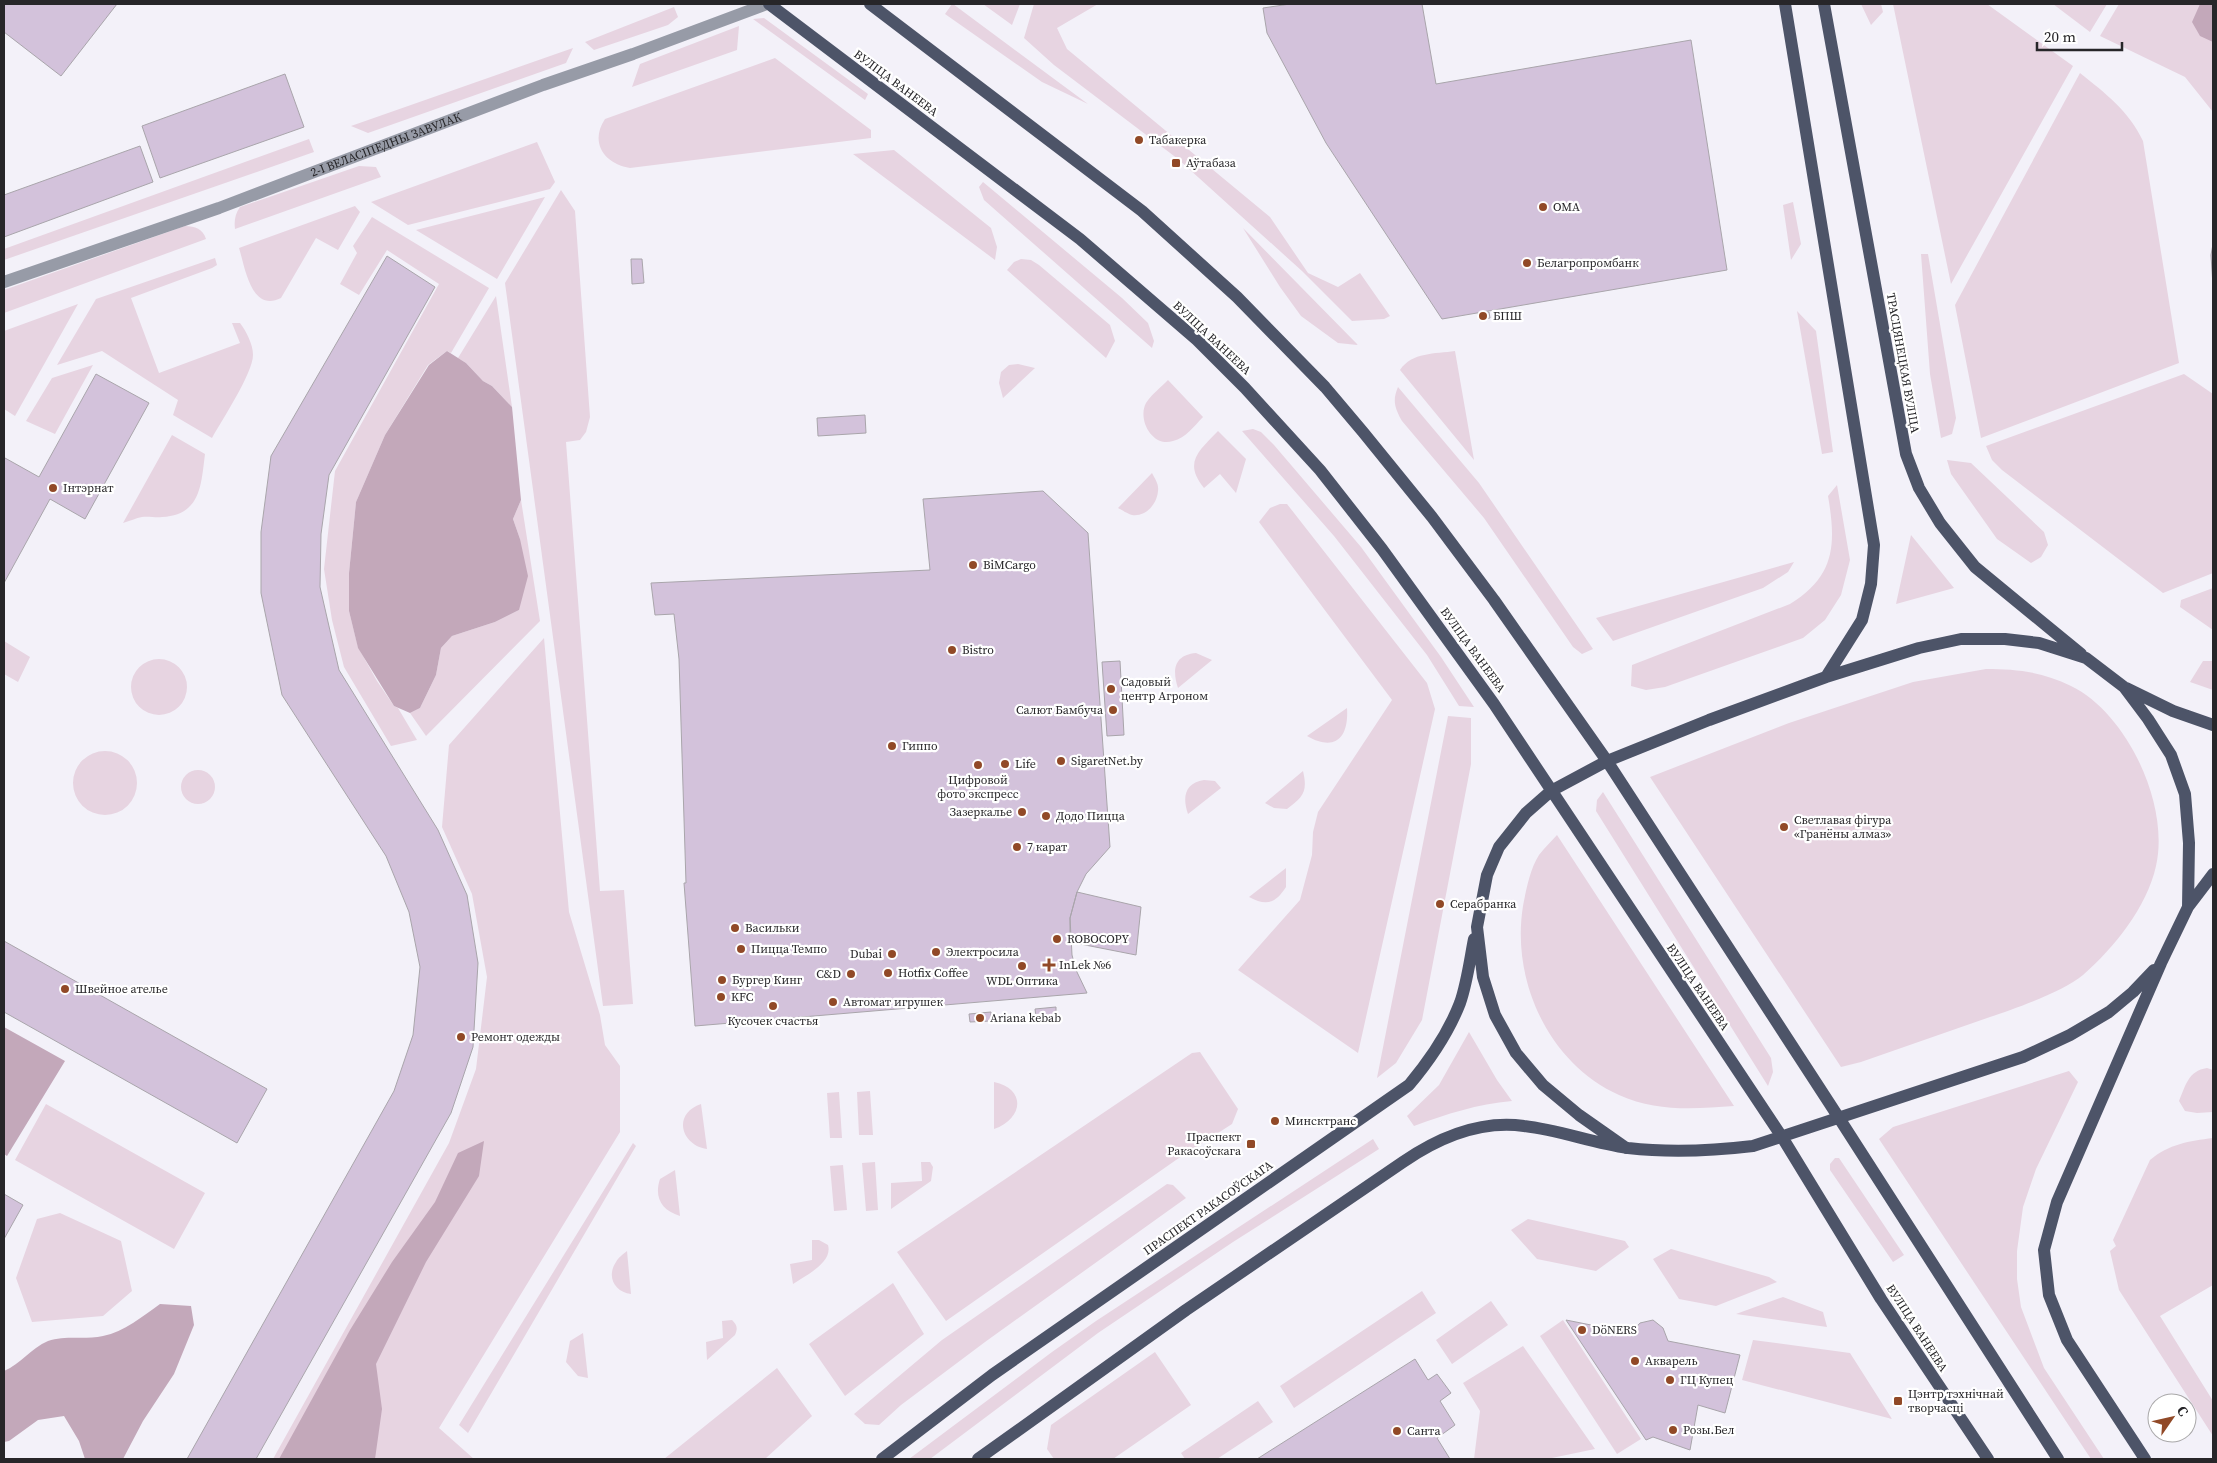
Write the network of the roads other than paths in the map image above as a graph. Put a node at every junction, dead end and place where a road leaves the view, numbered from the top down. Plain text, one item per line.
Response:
1 (768, 4) edge
2 (870, 4) edge
3 (1785, 4) edge
4 (1824, 4) edge
5 (4, 282) edge
6 (2086, 658) junction
7 (1826, 678) junction
8 (2124, 687) junction
9 (2213, 725) edge
10 (1607, 761) junction
11 (1551, 791) junction
12 (2213, 874) edge
13 (2188, 907) junction
14 (1477, 927) junction
15 (2161, 963) junction
16 (1839, 1118) junction
17 (1782, 1137) junction
18 (1626, 1148) junction
19 (882, 1459) edge
20 (978, 1459) edge
21 (1988, 1459) edge
22 (2058, 1459) edge
23 (2145, 1459) edge

1 - 5 street, 2-І ВЕЛАСІПЕДНЫ ЗАВУЛАК
1 - 11 main road, ВУЛІЦА ВАНЕЕВА
2 - 10 main road
3 - 7 main road
4 - 6 main road, ТРАСЦЯНЕЦКАЯ ВУЛІЦА
6 - 7 main road, ПРАСПЕКТ РАКАСОЎСКАГА
6 - 8 main road, ТРАСЦЯНЕЦКАЯ ВУЛІЦА
7 - 10 main road, ПРАСПЕКТ РАКАСОЎСКАГА
8 - 9 main road
8 - 13 main road
10 - 11 main road, ПРАСПЕКТ РАКАСОЎСКАГА
10 - 16 main road
11 - 14 main road, ПРАСПЕКТ РАКАСОЎСКАГА
11 - 17 main road, ВУЛІЦА ВАНЕЕВА
12 - 13 main road
13 - 15 main road
14 - 18 main road
14 - 19 main road, ПРАСПЕКТ РАКАСОЎСКАГА
15 - 16 main road
15 - 23 main road
16 - 17 main road
16 - 22 main road
17 - 18 main road
17 - 21 main road, ВУЛІЦА ВАНЕЕВА
18 - 20 main road

